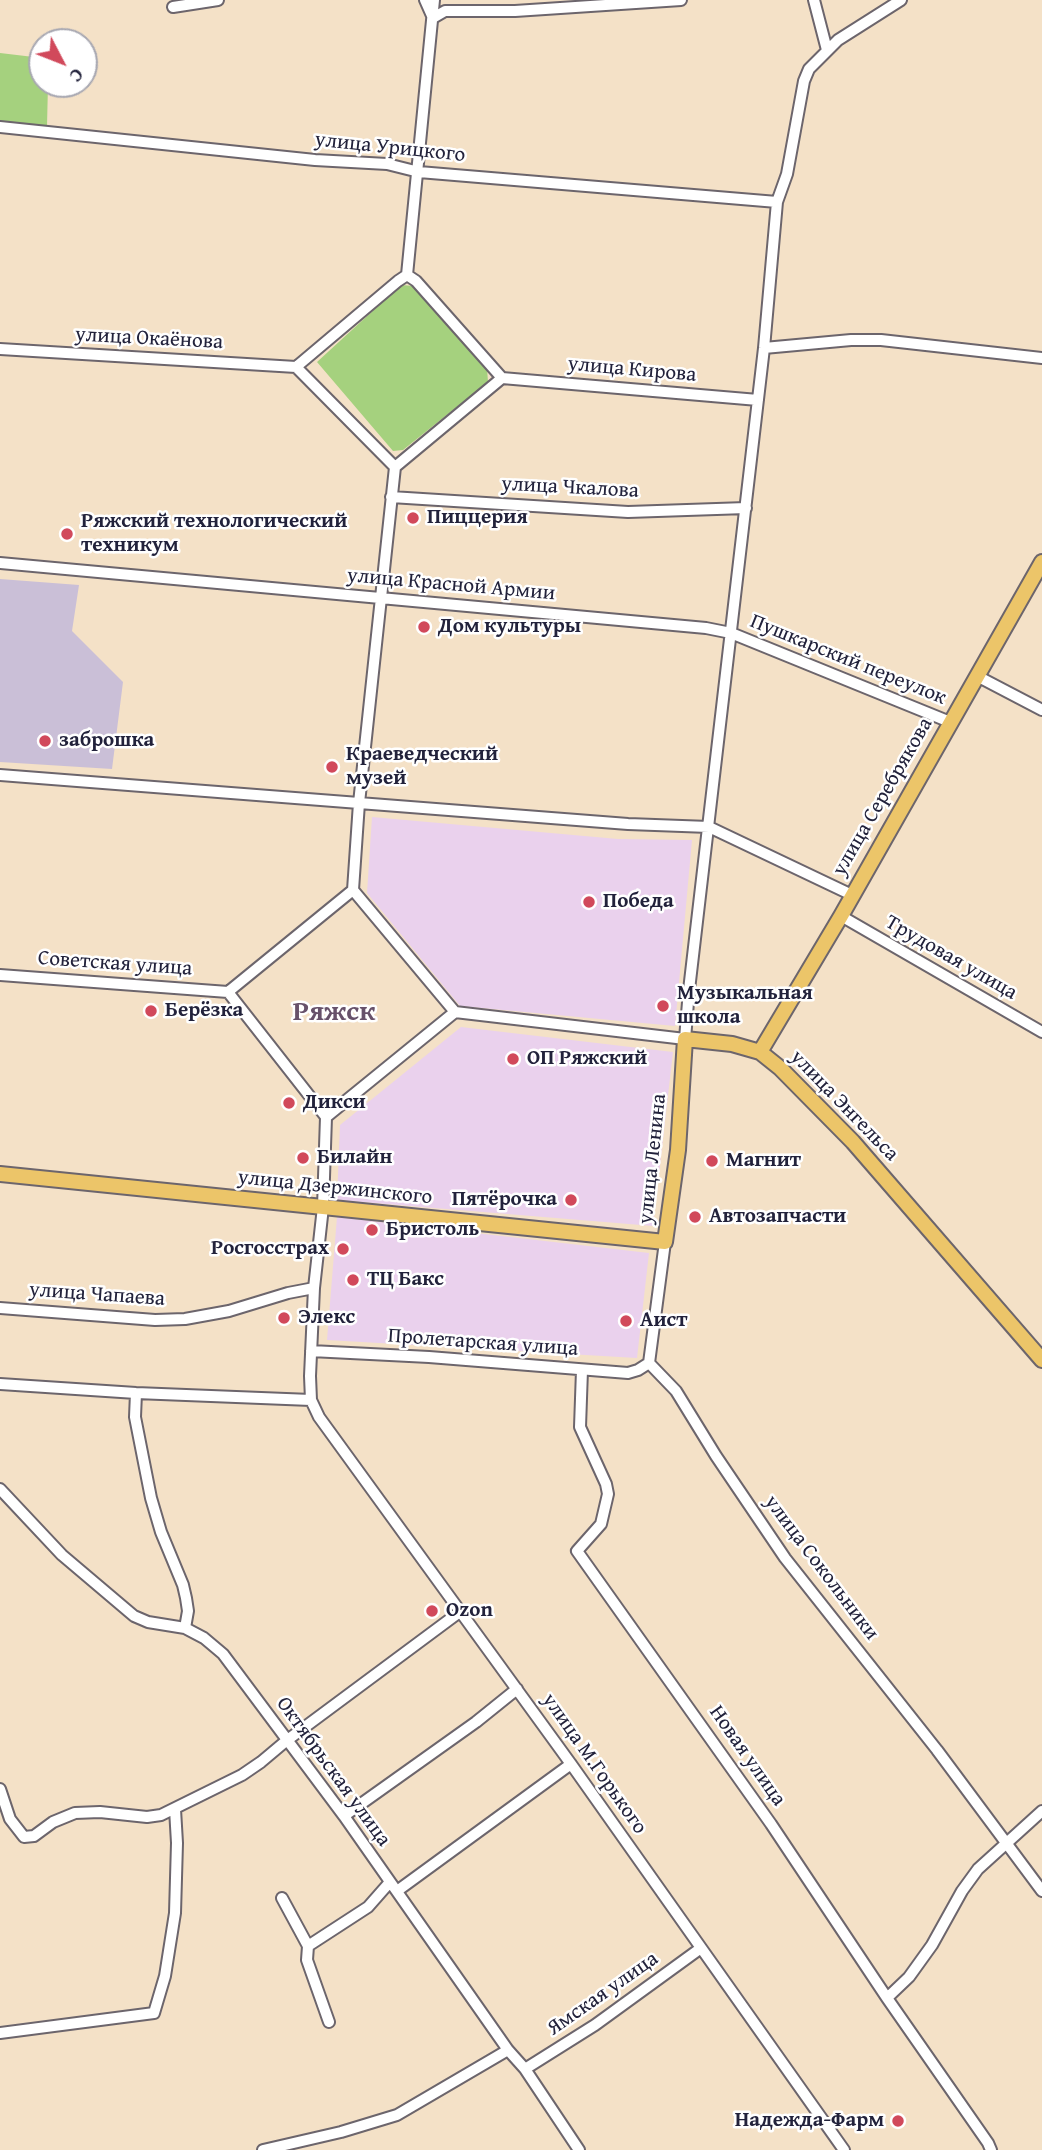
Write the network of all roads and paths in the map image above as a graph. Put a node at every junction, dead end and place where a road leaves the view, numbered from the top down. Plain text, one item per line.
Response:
1 (218, 0) edge
2 (425, 0) edge
3 (434, 0) edge
4 (681, 0) edge
5 (814, 0) edge
6 (901, 0) edge
7 (173, 7) dead end
8 (433, 18) junction
9 (827, 50) junction
10 (0, 127) edge
11 (419, 172) junction
12 (777, 202) junction
13 (407, 275) junction
14 (764, 348) junction
15 (0, 349) edge
16 (1042, 358) edge
17 (296, 367) junction
18 (502, 378) junction
19 (758, 400) junction
20 (395, 467) junction
21 (391, 497) junction
22 (746, 508) junction
23 (1042, 562) edge
24 (0, 563) edge
25 (381, 597) junction
26 (731, 633) junction
27 (977, 676) junction
28 (1042, 710) edge
29 (950, 722) junction
30 (0, 775) edge
31 (359, 803) junction
32 (709, 827) junction
33 (353, 890) junction
34 (852, 895) junction
35 (841, 916) junction
36 (0, 975) edge
37 (228, 992) junction
38 (455, 1012) junction
39 (1042, 1031) edge
40 (685, 1040) junction
41 (760, 1052) junction
42 (326, 1117) junction
43 (0, 1174) edge
44 (323, 1207) junction
45 (665, 1242) junction
46 (314, 1288) junction
47 (0, 1308) edge
48 (311, 1351) junction
49 (1042, 1360) edge
50 (649, 1363) junction
51 (582, 1370) junction
52 (0, 1384) edge
53 (136, 1393) junction
54 (311, 1400) junction
55 (0, 1489) edge
56 (461, 1611) junction
57 (185, 1628) junction
58 (517, 1689) junction
59 (286, 1741) junction
60 (571, 1764) junction
61 (0, 1788) edge
62 (175, 1809) junction
63 (1042, 1811) edge
64 (344, 1816) junction
65 (1005, 1843) junction
66 (393, 1887) junction
67 (1042, 1891) edge
68 (282, 1898) dead end
69 (308, 1946) junction
70 (701, 1948) junction
71 (887, 1998) junction
72 (329, 2022) dead end
73 (0, 2033) edge
74 (508, 2050) junction
75 (525, 2069) junction
76 (263, 2150) edge
77 (579, 2150) edge
78 (844, 2150) edge
79 (991, 2150) edge

1 - 7 street
2 - 8 street
3 - 8 street
4 - 8 street
5 - 9 street
6 - 9 street
8 - 11 street
9 - 12 street
10 - 11 street, улица Урицкого
11 - 12 street, улица Урицкого
11 - 13 street
12 - 14 street
13 - 17 street
13 - 18 street
14 - 16 street
14 - 19 street
15 - 17 street, улица Окаёнова
17 - 20 street
18 - 19 street, улица Кирова
18 - 20 street
19 - 22 street
20 - 21 street
21 - 22 street, улица Чкалова
21 - 25 street
22 - 26 street
23 - 27 main road, улица Серебрякова
24 - 25 street, улица Красной Армии
25 - 26 street, улица Красной Армии
25 - 31 street
26 - 29 street, Пушкарский переулок
26 - 32 street
27 - 28 street
27 - 29 main road, улица Серебрякова
29 - 34 main road, улица Серебрякова
30 - 31 street
31 - 32 street
31 - 33 street
32 - 34 street
32 - 40 street
33 - 37 street
33 - 38 street
34 - 35 main road, улица Серебрякова
35 - 39 street, Трудовая улица
35 - 41 main road, улица Серебрякова
36 - 37 street, Советская улица
37 - 42 street
38 - 40 street, улица Энгельса
38 - 42 street
40 - 41 main road, улица Энгельса
40 - 45 main road, улица Ленина
41 - 49 main road, улица Энгельса
42 - 44 street
43 - 44 main road, улица Дзержинского
44 - 45 main road, улица Дзержинского
44 - 46 street
45 - 50 street
46 - 47 street, улица Чапаева
46 - 48 street
48 - 51 street, Пролетарская улица
48 - 54 street
50 - 51 street, Пролетарская улица
50 - 65 street, улица Сокольники
51 - 71 street, Новая улица
52 - 53 street
53 - 54 street
53 - 57 street
54 - 56 street, улица М.Горького
55 - 57 street
56 - 58 street, улица М.Горького
56 - 59 street
57 - 59 street, Октябрьская улица
58 - 60 street, улица М.Горького
58 - 64 street
59 - 62 street
59 - 64 street, Октябрьская улица
60 - 66 street
60 - 70 street, улица М.Горького
61 - 62 street
62 - 73 street
63 - 65 street
64 - 66 street, Октябрьская улица
65 - 67 street, улица Сокольники
65 - 71 street
66 - 69 street
66 - 74 street, Октябрьская улица
68 - 69 street
69 - 72 street
70 - 75 street, Ямская улица
70 - 78 street, улица М.Горького
71 - 79 street, Новая улица
74 - 75 street, Октябрьская улица
74 - 76 street
75 - 77 street, Октябрьская улица

